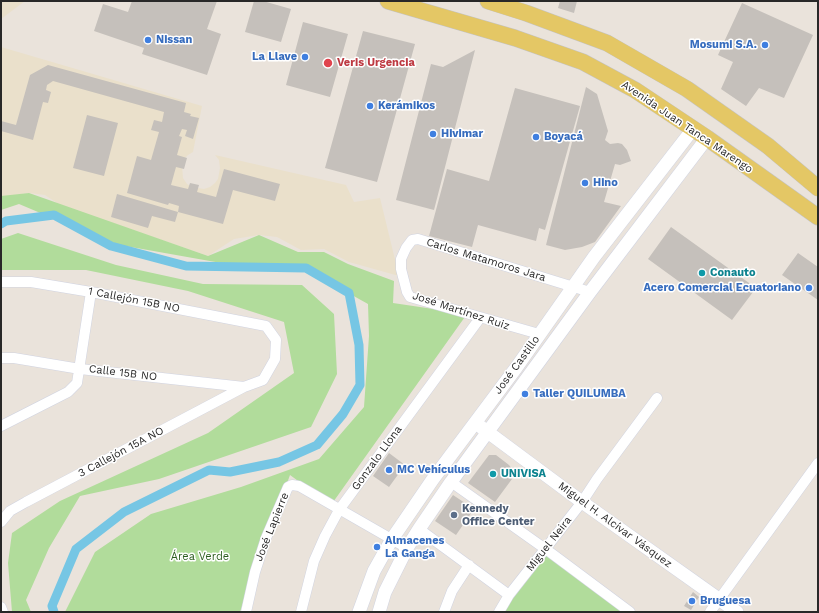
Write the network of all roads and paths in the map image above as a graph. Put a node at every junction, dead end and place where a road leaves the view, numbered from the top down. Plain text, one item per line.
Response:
1 (388, 1) edge
2 (488, 1) edge
3 (693, 129) junction
4 (707, 138) junction
5 (768, 146) junction
6 (818, 174) edge
7 (818, 188) edge
8 (818, 218) edge
9 (401, 269) joint
10 (1, 282) edge
11 (572, 286) junction
12 (91, 292) junction
13 (590, 292) junction
14 (480, 318) junction
15 (266, 326) joint
16 (539, 334) junction
17 (1, 358) edge
18 (80, 368) junction
19 (244, 387) junction
20 (656, 398) dead end
21 (474, 422) junction
22 (1, 426) edge
23 (487, 432) junction
24 (818, 463) edge
25 (451, 482) junction
26 (582, 502) junction
27 (339, 510) junction
28 (1, 522) edge
29 (418, 529) junction
30 (392, 539) junction
31 (406, 548) junction
32 (545, 549) junction
33 (469, 565) junction
34 (509, 594) junction
35 (720, 600) junction
36 (1, 607) edge
37 (3, 612) edge
38 (246, 612) edge
39 (301, 612) edge
40 (359, 612) edge
41 (379, 612) edge
42 (444, 612) edge
43 (499, 612) edge
44 (630, 612) edge
45 (710, 612) edge
46 (737, 612) edge

1 - 3 main road, Avenida Juan Tanca Marengo
2 - 5 main road
3 - 4 main road, Avenida Juan Tanca Marengo
3 - 11 street, José Castillo
4 - 8 main road, Avenida Juan Tanca Marengo
4 - 13 street, José Castillo
5 - 6 main road
5 - 7 main road
9 - 11 street, Carlos Matamoros Jara
9 - 14 street, José Martínez Ruiz
10 - 12 street, 1 Callejón 15B NO
11 - 13 street, Carlos Matamoros Jara
11 - 16 street, José Castillo
12 - 15 street, 1 Callejón 15B NO
12 - 18 street
13 - 23 street, José Castillo
14 - 16 street, José Martínez Ruiz
14 - 27 street, Gonzalo Llona
15 - 19 street, 3 Callejón 15A NO
16 - 21 street, José Castillo
17 - 18 street, Calle 15B NO
18 - 19 street, Calle 15B NO
18 - 22 street
19 - 28 street, 3 Callejón 15A NO
20 - 26 street, Miguel Neira
21 - 23 street, Miguel H. Alcívar Vásquez
21 - 30 street, José Castillo
23 - 25 street, José Castillo
23 - 26 street, Miguel H. Alcívar Vásquez
24 - 35 street
25 - 29 street, José Castillo
25 - 32 street
26 - 32 street, Miguel Neira
26 - 35 street, Miguel H. Alcívar Vásquez
27 - 30 street, José Lapierre
27 - 38 street, José Lapierre
27 - 39 street, Gonzalo Llona
29 - 31 street, José Castillo
29 - 33 street
30 - 31 street, José Lapierre
30 - 40 street, José Castillo
31 - 41 street, José Castillo
32 - 34 street, Miguel Neira
32 - 44 street
33 - 34 street
33 - 42 street
34 - 43 street, Miguel Neira
35 - 45 street
35 - 46 street, Miguel H. Alcívar Vásquez
36 - 37 street

